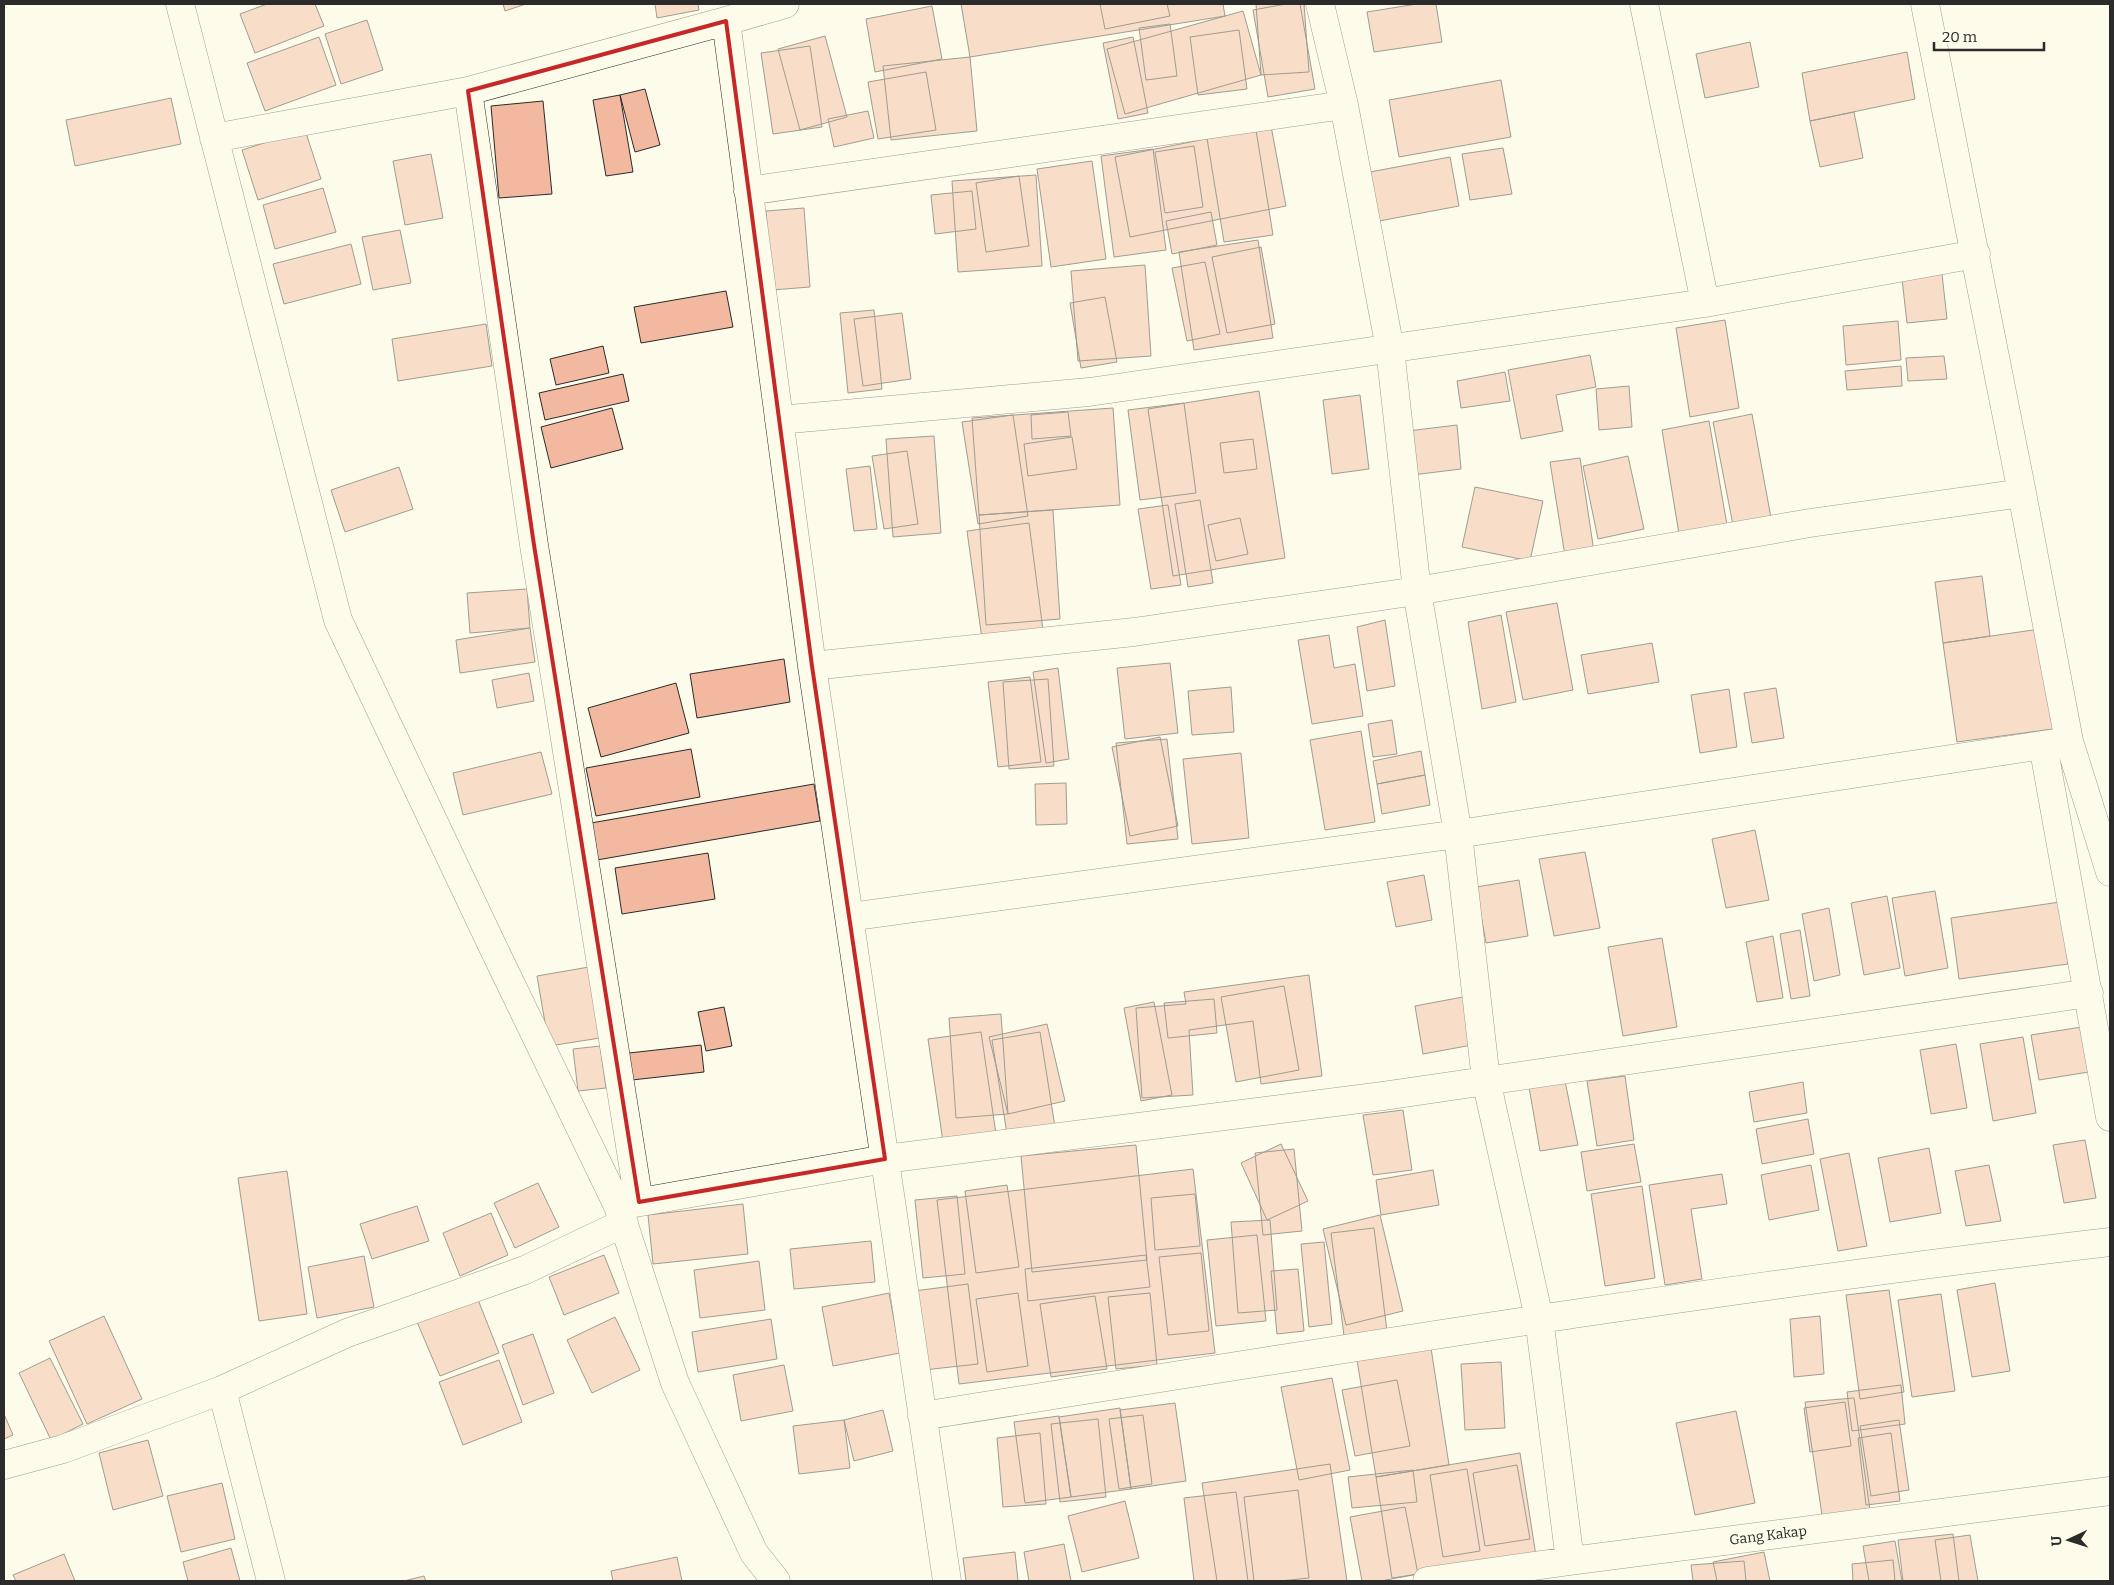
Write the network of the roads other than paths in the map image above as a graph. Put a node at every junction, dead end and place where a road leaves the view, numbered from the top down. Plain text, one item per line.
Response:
1 (180, 4) edge
2 (785, 4) edge
3 (1320, 4) edge
4 (1644, 4) edge
5 (1925, 4) edge
6 (726, 21) junction
7 (468, 92) junction
8 (1344, 105) junction
9 (214, 138) junction
10 (748, 191) junction
11 (1976, 254) junction
12 (1704, 303) junction
13 (1390, 349) junction
14 (779, 420) junction
15 (2022, 493) junction
16 (1417, 592) junction
17 (812, 666) junction
18 (2056, 743) junction
19 (1458, 834) junction
20 (2110, 872) edge
21 (849, 917) junction
22 (2089, 992) junction
23 (1486, 1080) junction
24 (2110, 1117) edge
25 (885, 1159) junction
26 (627, 1211) junction
27 (2110, 1242) edge
28 (1539, 1318) junction
29 (222, 1390) junction
30 (922, 1416) junction
31 (4, 1466) edge
32 (2110, 1492) edge
33 (1570, 1560) junction
34 (271, 1581) edge
35 (776, 1581) edge
36 (947, 1581) edge
37 (1427, 1581) edge

1 - 9 street
2 - 6 street
3 - 8 street
4 - 12 street
5 - 11 street
6 - 7 street
6 - 10 street
7 - 9 street
7 - 26 street
8 - 10 street
8 - 13 street
9 - 26 street
10 - 14 street
11 - 12 street
11 - 15 street
12 - 13 street
13 - 14 street
13 - 16 street
14 - 17 street
15 - 16 street
15 - 18 street
16 - 17 street
16 - 19 street
17 - 21 street
18 - 19 street
18 - 20 street
18 - 22 street
19 - 21 street
19 - 23 street
21 - 25 street
22 - 23 street
22 - 24 street
23 - 25 street
23 - 28 street
25 - 26 street
25 - 30 street
26 - 29 street
26 - 35 street
27 - 28 street
28 - 30 street
28 - 33 street
29 - 31 street
29 - 34 street
30 - 36 street
32 - 33 street, Gang Kakap
33 - 37 street, Gang Kakap

